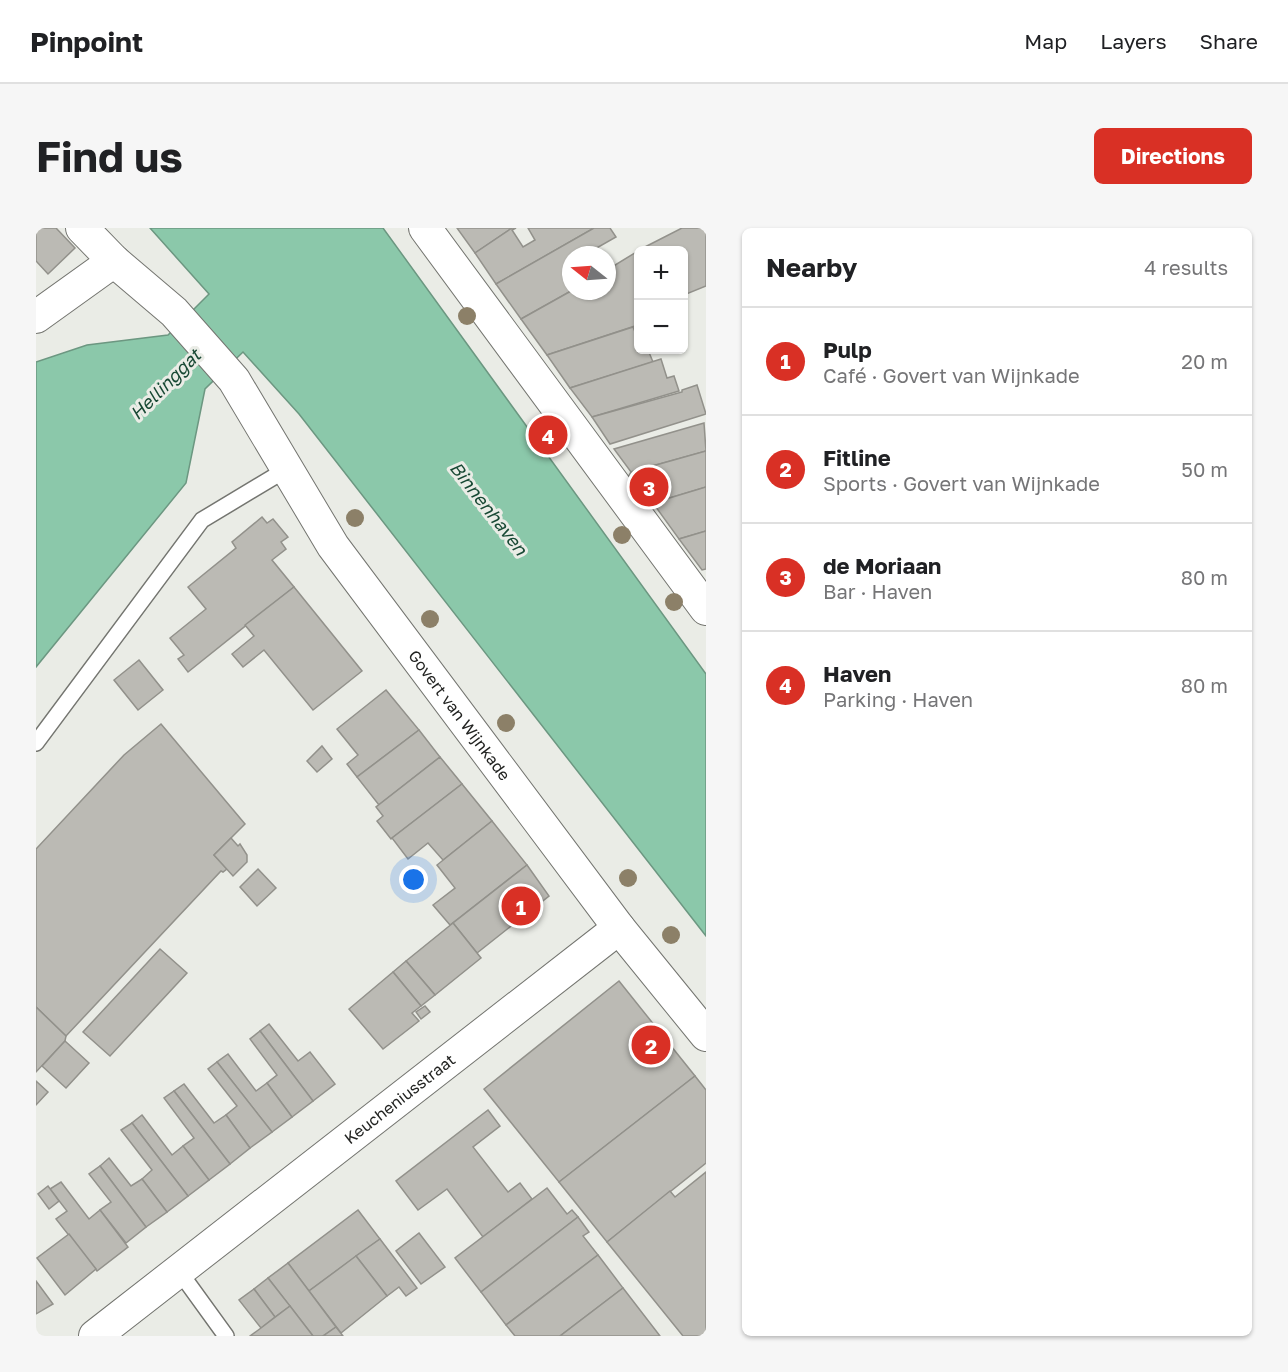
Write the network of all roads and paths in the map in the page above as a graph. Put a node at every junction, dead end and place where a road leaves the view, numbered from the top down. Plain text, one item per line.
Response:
1 (82, 228) edge
2 (425, 228) edge
3 (114, 261) junction
4 (36, 316) edge
5 (287, 469) junction
6 (706, 608) edge
7 (36, 743) edge
8 (619, 928) junction
9 (706, 1035) edge
10 (179, 1271) junction
11 (95, 1336) edge
12 (226, 1336) edge

1 - 3 street
2 - 6 street
3 - 4 street
3 - 5 street, Govert van Wijnkade
5 - 7 lane
5 - 8 street, Govert van Wijnkade
8 - 9 street, Govert van Wijnkade
8 - 10 street, Keucheniusstraat
10 - 11 street, Keucheniusstraat
10 - 12 lane

